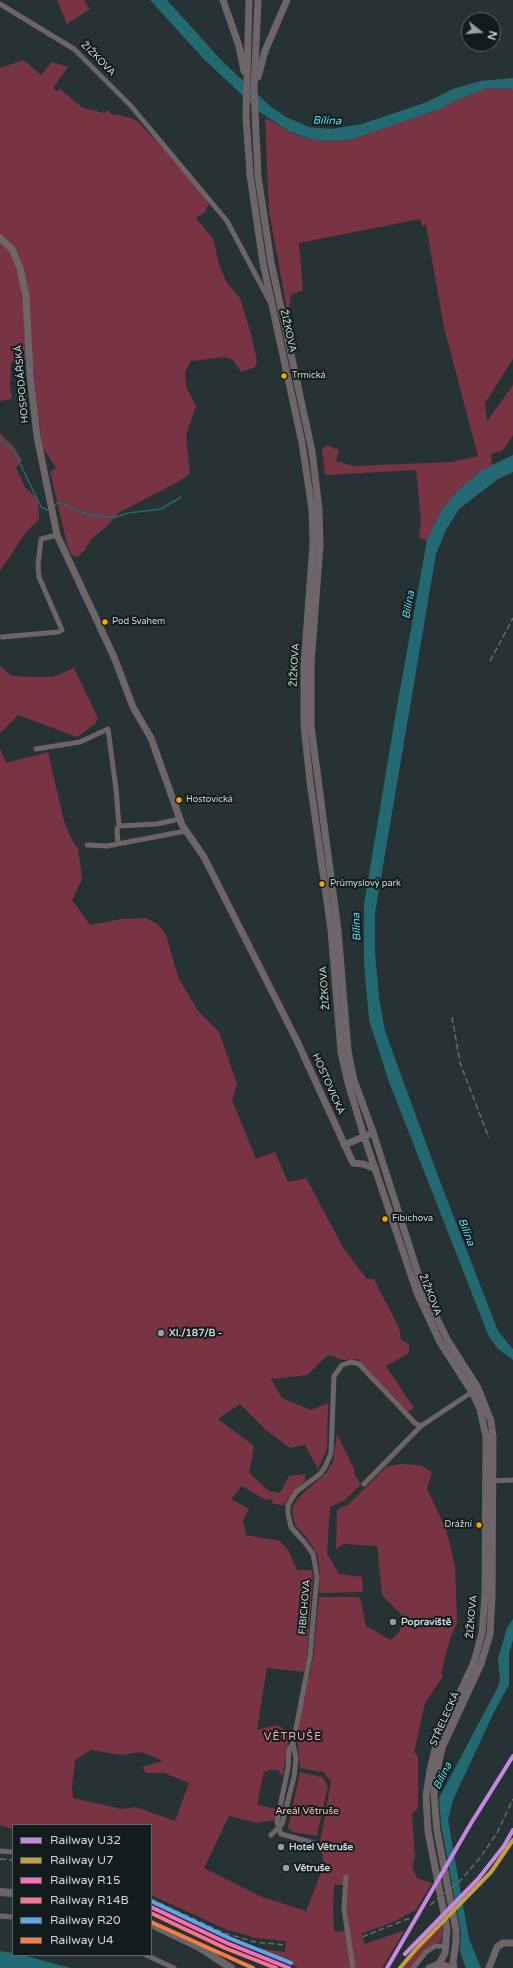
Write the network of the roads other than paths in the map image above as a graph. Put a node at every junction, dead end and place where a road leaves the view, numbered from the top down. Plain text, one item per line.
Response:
1 (223, 0) edge
2 (249, 0) edge
3 (258, 0) edge
4 (287, 0) edge
5 (0, 4) edge
6 (246, 80) junction
7 (254, 89) junction
8 (0, 238) edge
9 (272, 306) junction
10 (57, 534) junction
11 (2, 637) dead end
12 (36, 748) dead end
13 (180, 820) junction
14 (119, 826) junction
15 (186, 831) junction
16 (87, 844) dead end
17 (118, 844) junction
18 (373, 1132) junction
19 (364, 1136) junction
20 (344, 1145) junction
21 (376, 1169) junction
22 (472, 1392) junction
23 (421, 1426) junction
24 (513, 1480) edge
25 (490, 1481) junction
26 (364, 1484) dead end
27 (483, 1646) junction
28 (293, 1744) junction
29 (279, 1827) junction
30 (271, 1835) dead end
31 (314, 1843) dead end
32 (0, 1851) edge
33 (12, 1852) edge
34 (346, 1877) dead end
35 (0, 1892) edge
36 (12, 1893) edge
37 (0, 1916) edge
38 (12, 1917) edge
39 (152, 1924) edge
40 (513, 1943) edge
41 (446, 1946) junction
42 (148, 1956) edge
43 (439, 1964) junction
44 (174, 1968) edge
45 (231, 1968) edge
46 (353, 1968) edge
47 (413, 1968) edge
48 (429, 1968) edge
49 (454, 1968) edge
50 (490, 1968) edge

1 - 6 main road
2 - 6 main road
3 - 7 main road
4 - 7 main road
5 - 9 street, ŽIŽKOVA
6 - 9 main road, ŽIŽKOVA
7 - 18 main road, ŽIŽKOVA
8 - 10 main road, HOSPODÁŘSKÁ
9 - 19 main road, ŽIŽKOVA
10 - 11 street
10 - 13 main road, HOSTOVICKÁ
12 - 14 street
13 - 14 street
13 - 15 main road, HOSTOVICKÁ
14 - 17 street
15 - 17 street
15 - 20 main road, HOSTOVICKÁ
16 - 17 street
18 - 19 main road
18 - 25 main road, ŽIŽKOVA
19 - 20 main road
19 - 21 main road, ŽIŽKOVA
20 - 21 main road, HOSTOVICKÁ
21 - 22 main road, ŽIŽKOVA
22 - 23 street
22 - 25 main road, ŽIŽKOVA
23 - 26 street
23 - 28 street, FIBICHOVA
24 - 25 street
25 - 27 main road, ŽIŽKOVA
27 - 41 main road, STŘELECKÁ
27 - 49 main road, STŘELECKÁ
28 - 29 street, FIBICHOVA
28 - 29 street, FIBICHOVA
29 - 30 street, FIBICHOVA
29 - 31 street
32 - 33 street
34 - 46 street
35 - 36 main road
37 - 38 street
39 - 45 main road
40 - 50 main road
41 - 43 main road, STŘELECKÁ
41 - 47 street
42 - 44 street
43 - 48 main road
43 - 49 main road, STŘELECKÁ

